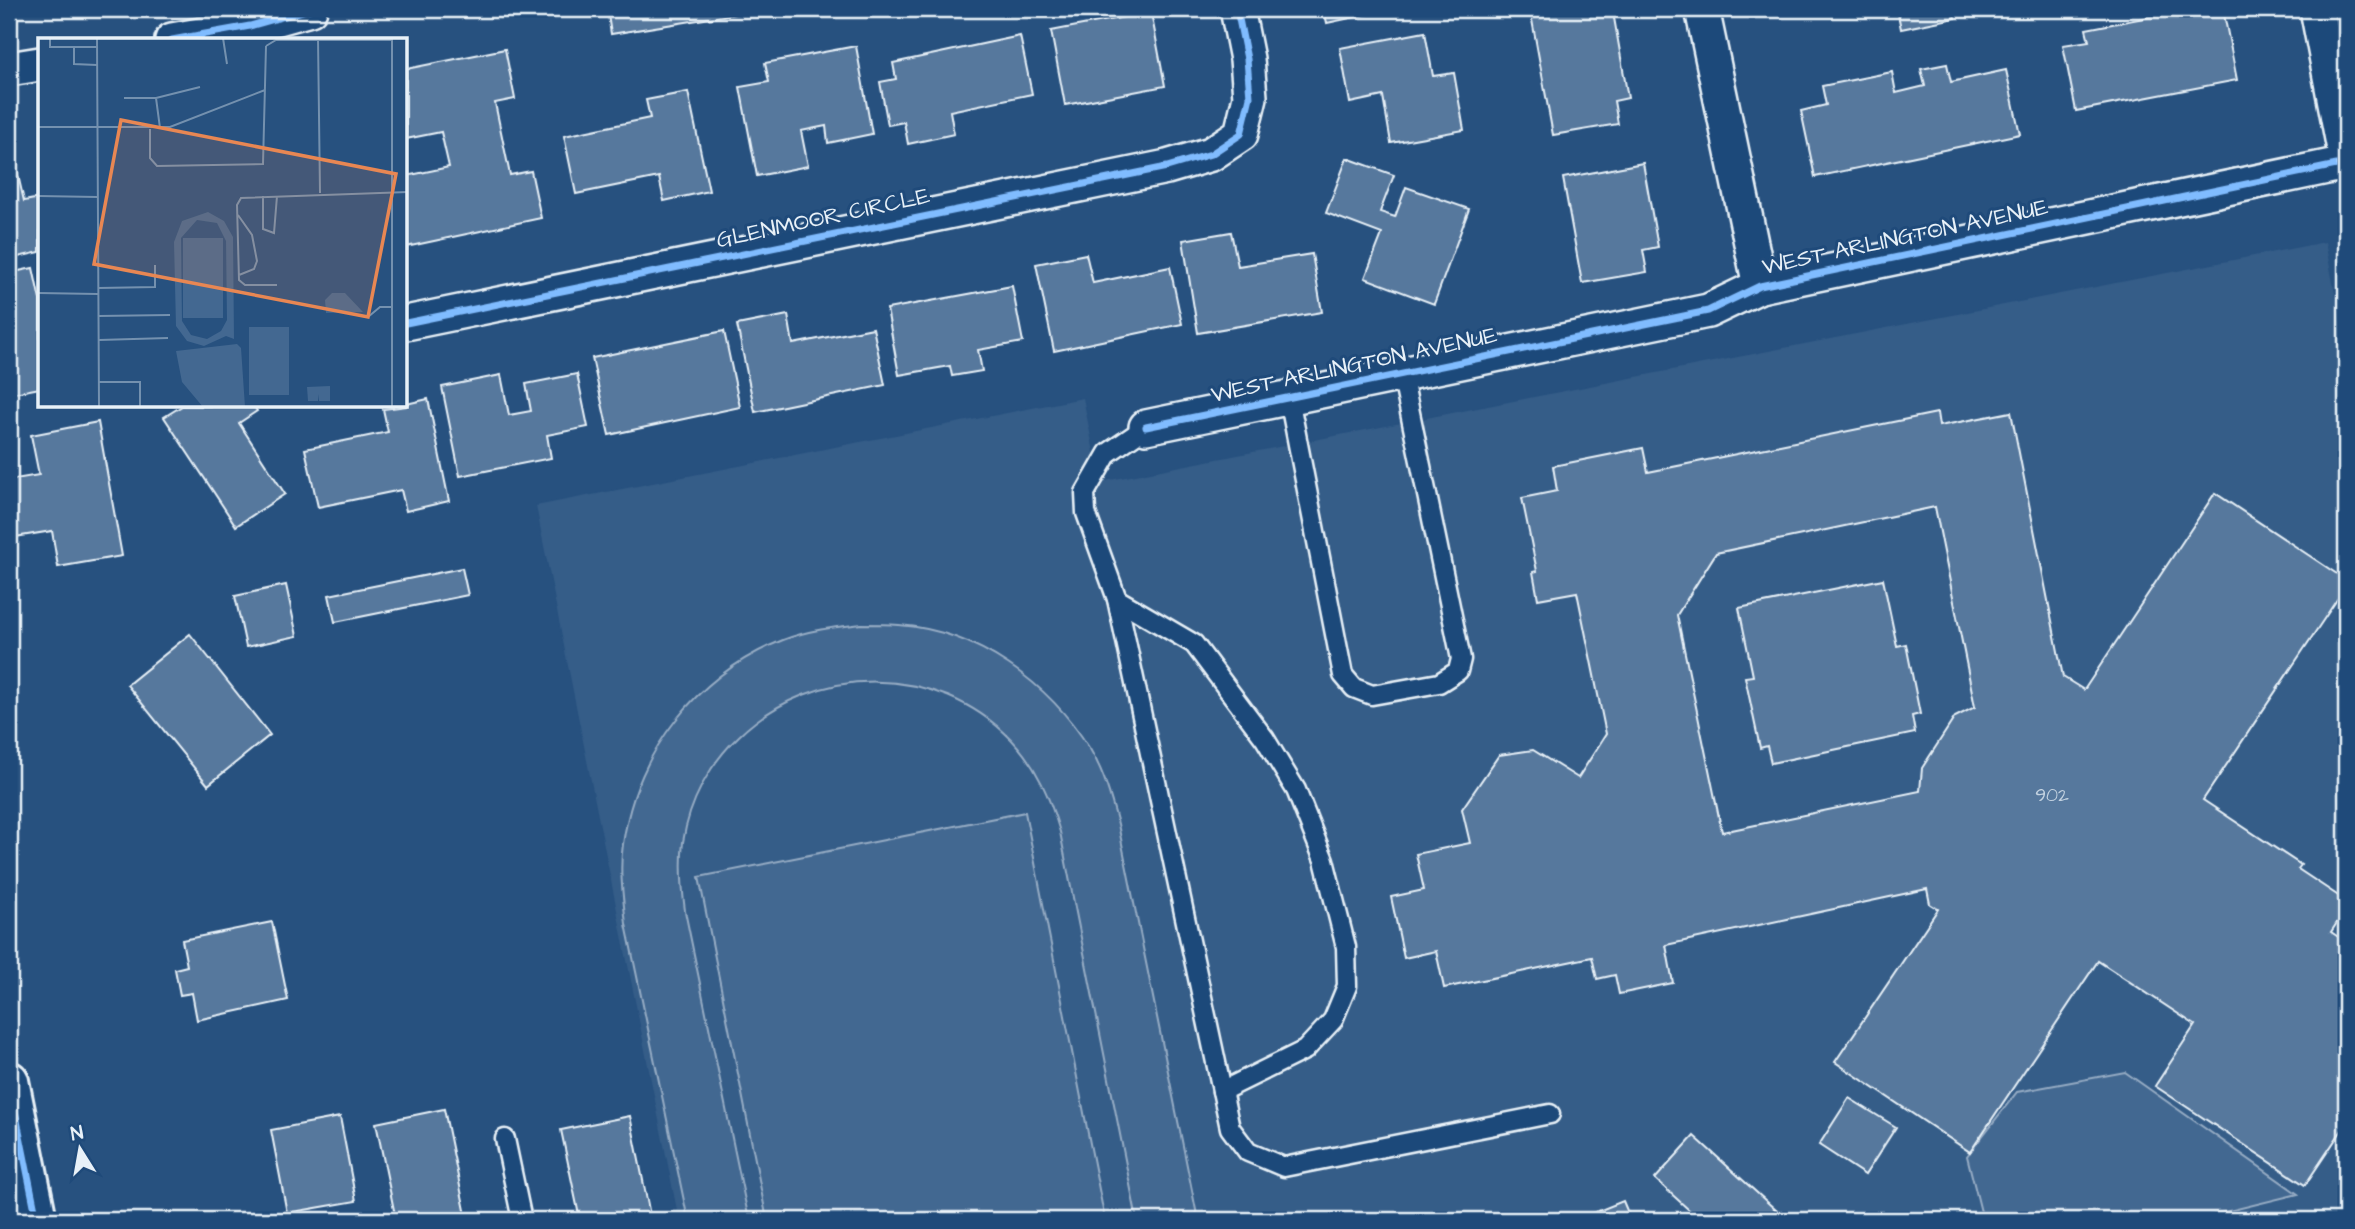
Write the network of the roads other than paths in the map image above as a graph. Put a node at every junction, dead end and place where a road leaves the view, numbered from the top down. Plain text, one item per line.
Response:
1 (310, 9) edge
2 (1237, 9) edge
3 (1702, 9) edge
4 (2317, 9) edge
5 (251, 33) edge
6 (195, 38) edge
7 (38, 64) edge
8 (9, 69) edge
9 (2346, 161) edge
10 (1760, 286) junction
11 (408, 323) edge
12 (1402, 374) junction
13 (1289, 398) junction
14 (1146, 427) joint
15 (1117, 599) junction
16 (9, 1081) edge
17 (1222, 1091) junction
18 (1550, 1114) dead end
19 (505, 1139) dead end
20 (37, 1220) edge
21 (522, 1220) edge

1 - 5 street
2 - 11 street, GLENMOOR CIRCLE
3 - 10 street
4 - 9 street
5 - 6 street
7 - 8 street
9 - 10 street, WEST ARLINGTON AVENUE
10 - 12 street, WEST ARLINGTON AVENUE
12 - 13 street, WEST ARLINGTON AVENUE
12 - 13 lane
13 - 14 street, WEST ARLINGTON AVENUE
14 - 15 lane
15 - 17 lane
15 - 17 lane
16 - 20 street
17 - 18 lane
19 - 21 lane

